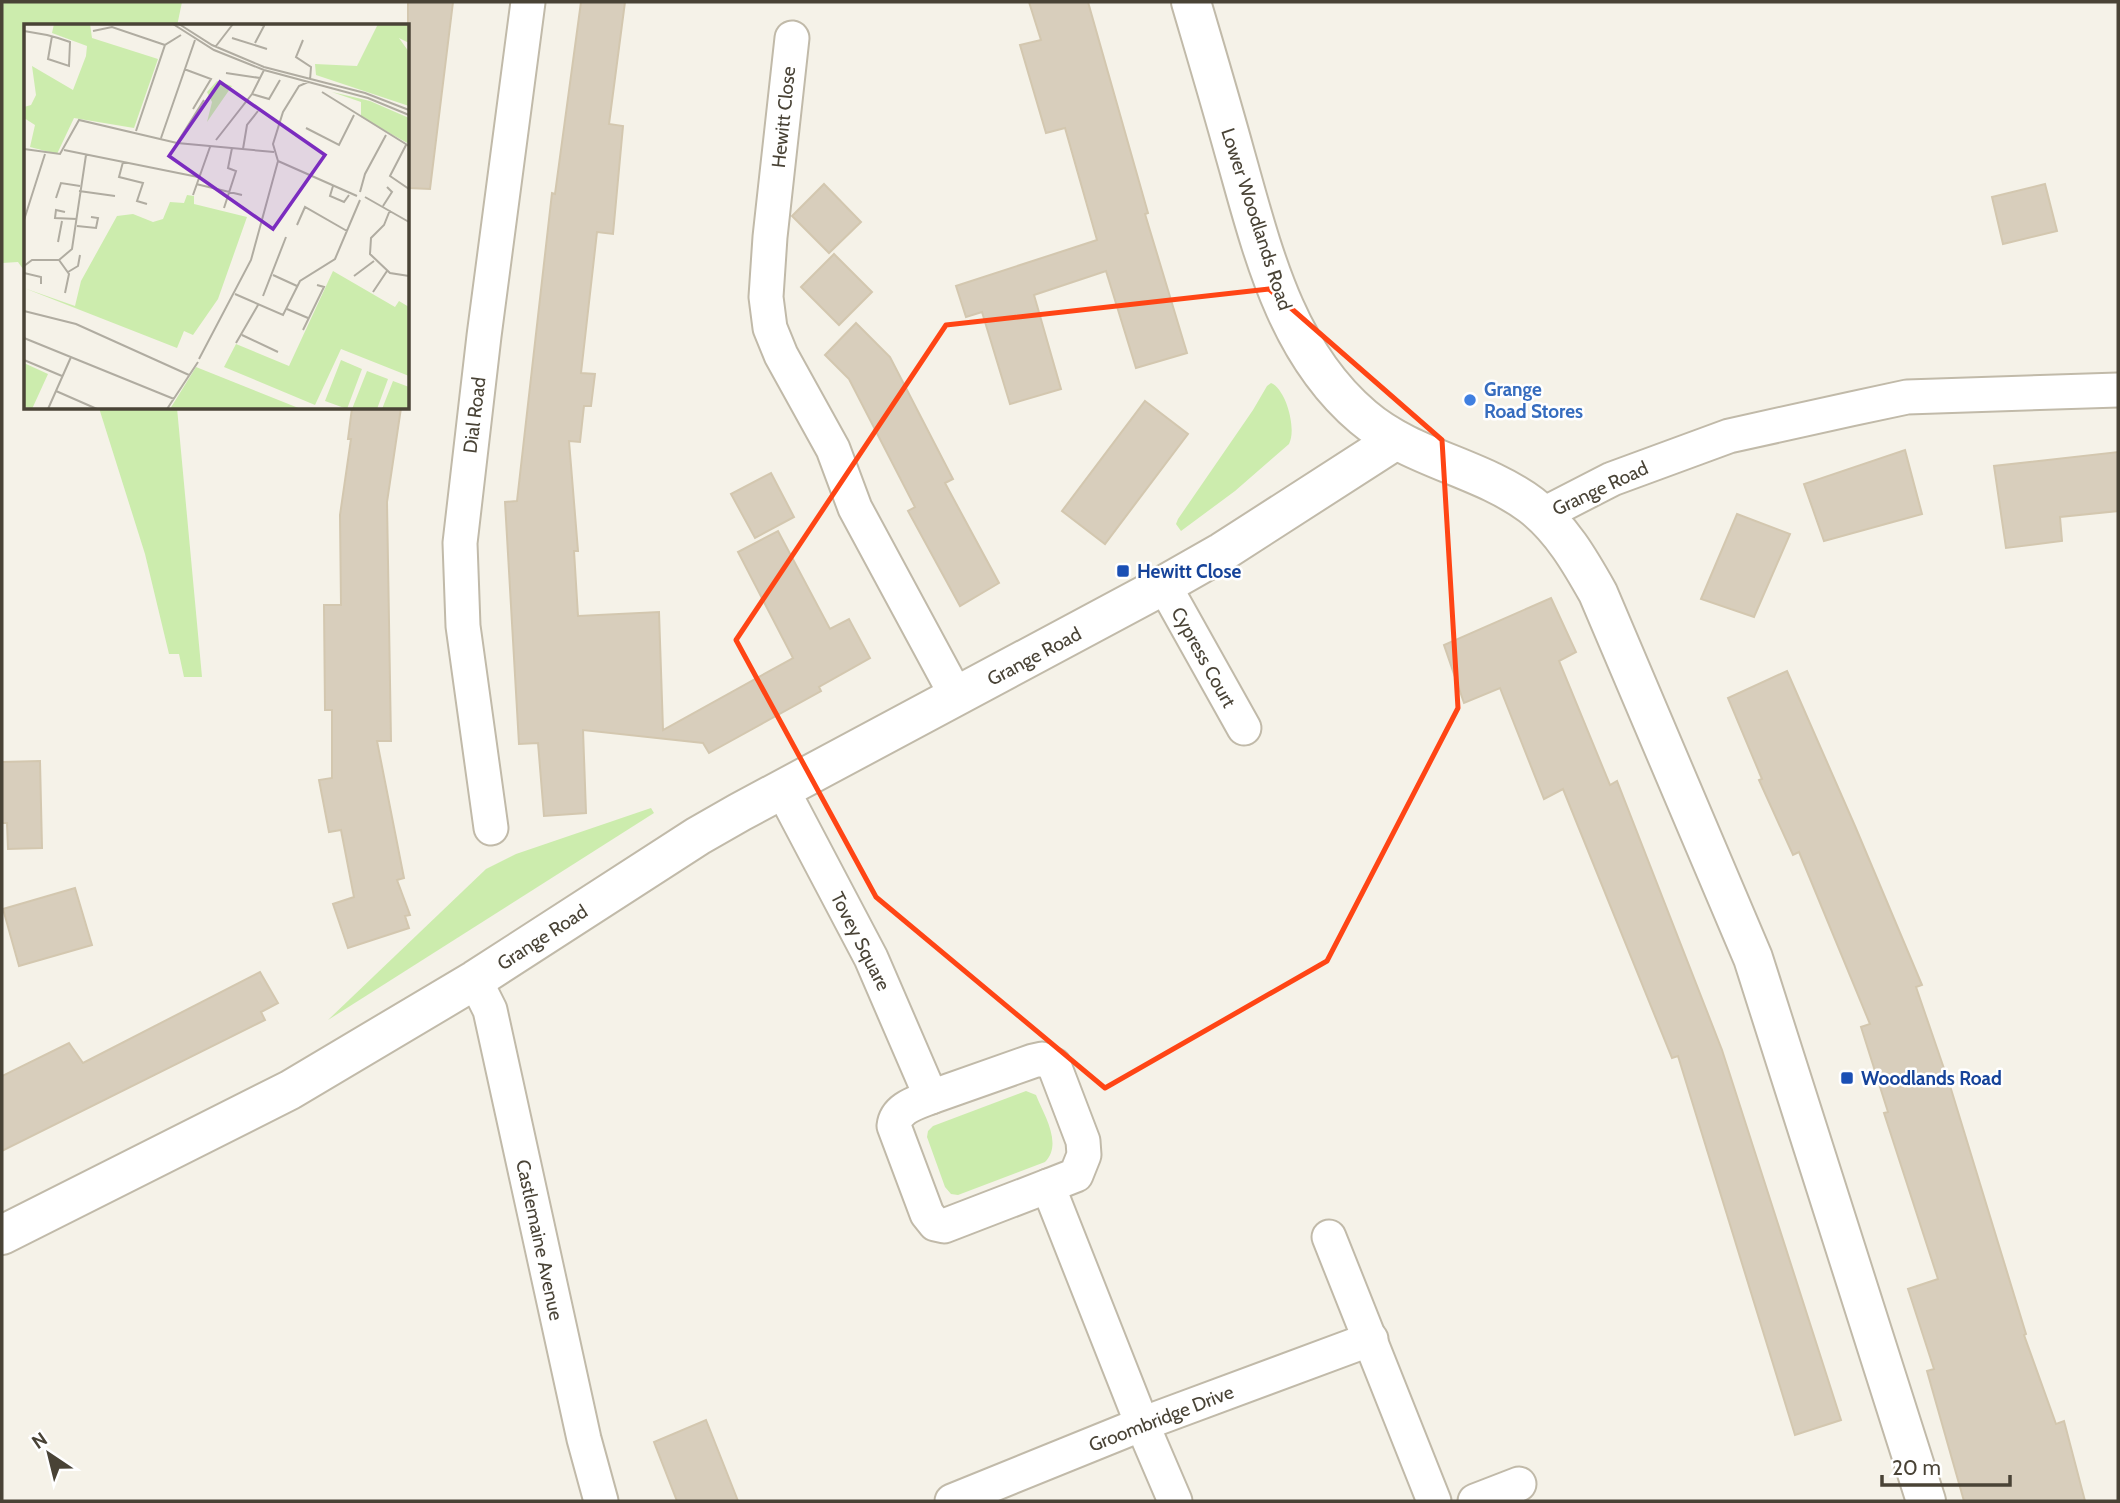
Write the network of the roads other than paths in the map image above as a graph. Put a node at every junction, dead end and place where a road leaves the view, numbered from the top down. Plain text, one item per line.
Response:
1 (528, 2) edge
2 (1191, 2) edge
3 (792, 37) dead end
4 (2118, 390) edge
5 (1396, 440) junction
6 (1542, 515) junction
7 (1164, 585) junction
8 (957, 697) junction
9 (1244, 728) dead end
10 (782, 789) junction
11 (491, 828) dead end
12 (475, 980) junction
13 (931, 1097) junction
14 (1048, 1186) junction
15 (2, 1235) edge
16 (1329, 1237) dead end
17 (1371, 1339) junction
18 (1142, 1424) junction
19 (1519, 1484) dead end
20 (601, 1501) edge
21 (952, 1501) edge
22 (1175, 1501) edge
23 (1434, 1501) edge
24 (1475, 1501) edge
25 (1926, 1501) edge

1 - 11 street, Dial Road
2 - 5 street, Lower Woodlands Road
3 - 8 street, Hewitt Close
4 - 6 street, Grange Road
5 - 6 street, Grange Road
5 - 7 street, Grange Road
6 - 25 street
7 - 8 street, Grange Road
7 - 9 street, Cypress Court
8 - 10 street, Grange Road
10 - 12 street, Grange Road
10 - 13 street, Tovey Square
12 - 15 street, Grange Road
12 - 20 street, Castlemaine Avenue
13 - 14 street
13 - 14 street
14 - 18 street
16 - 17 street
17 - 18 street, Groombridge Drive
17 - 23 street
18 - 21 street, Groombridge Drive
18 - 22 street
19 - 24 street

